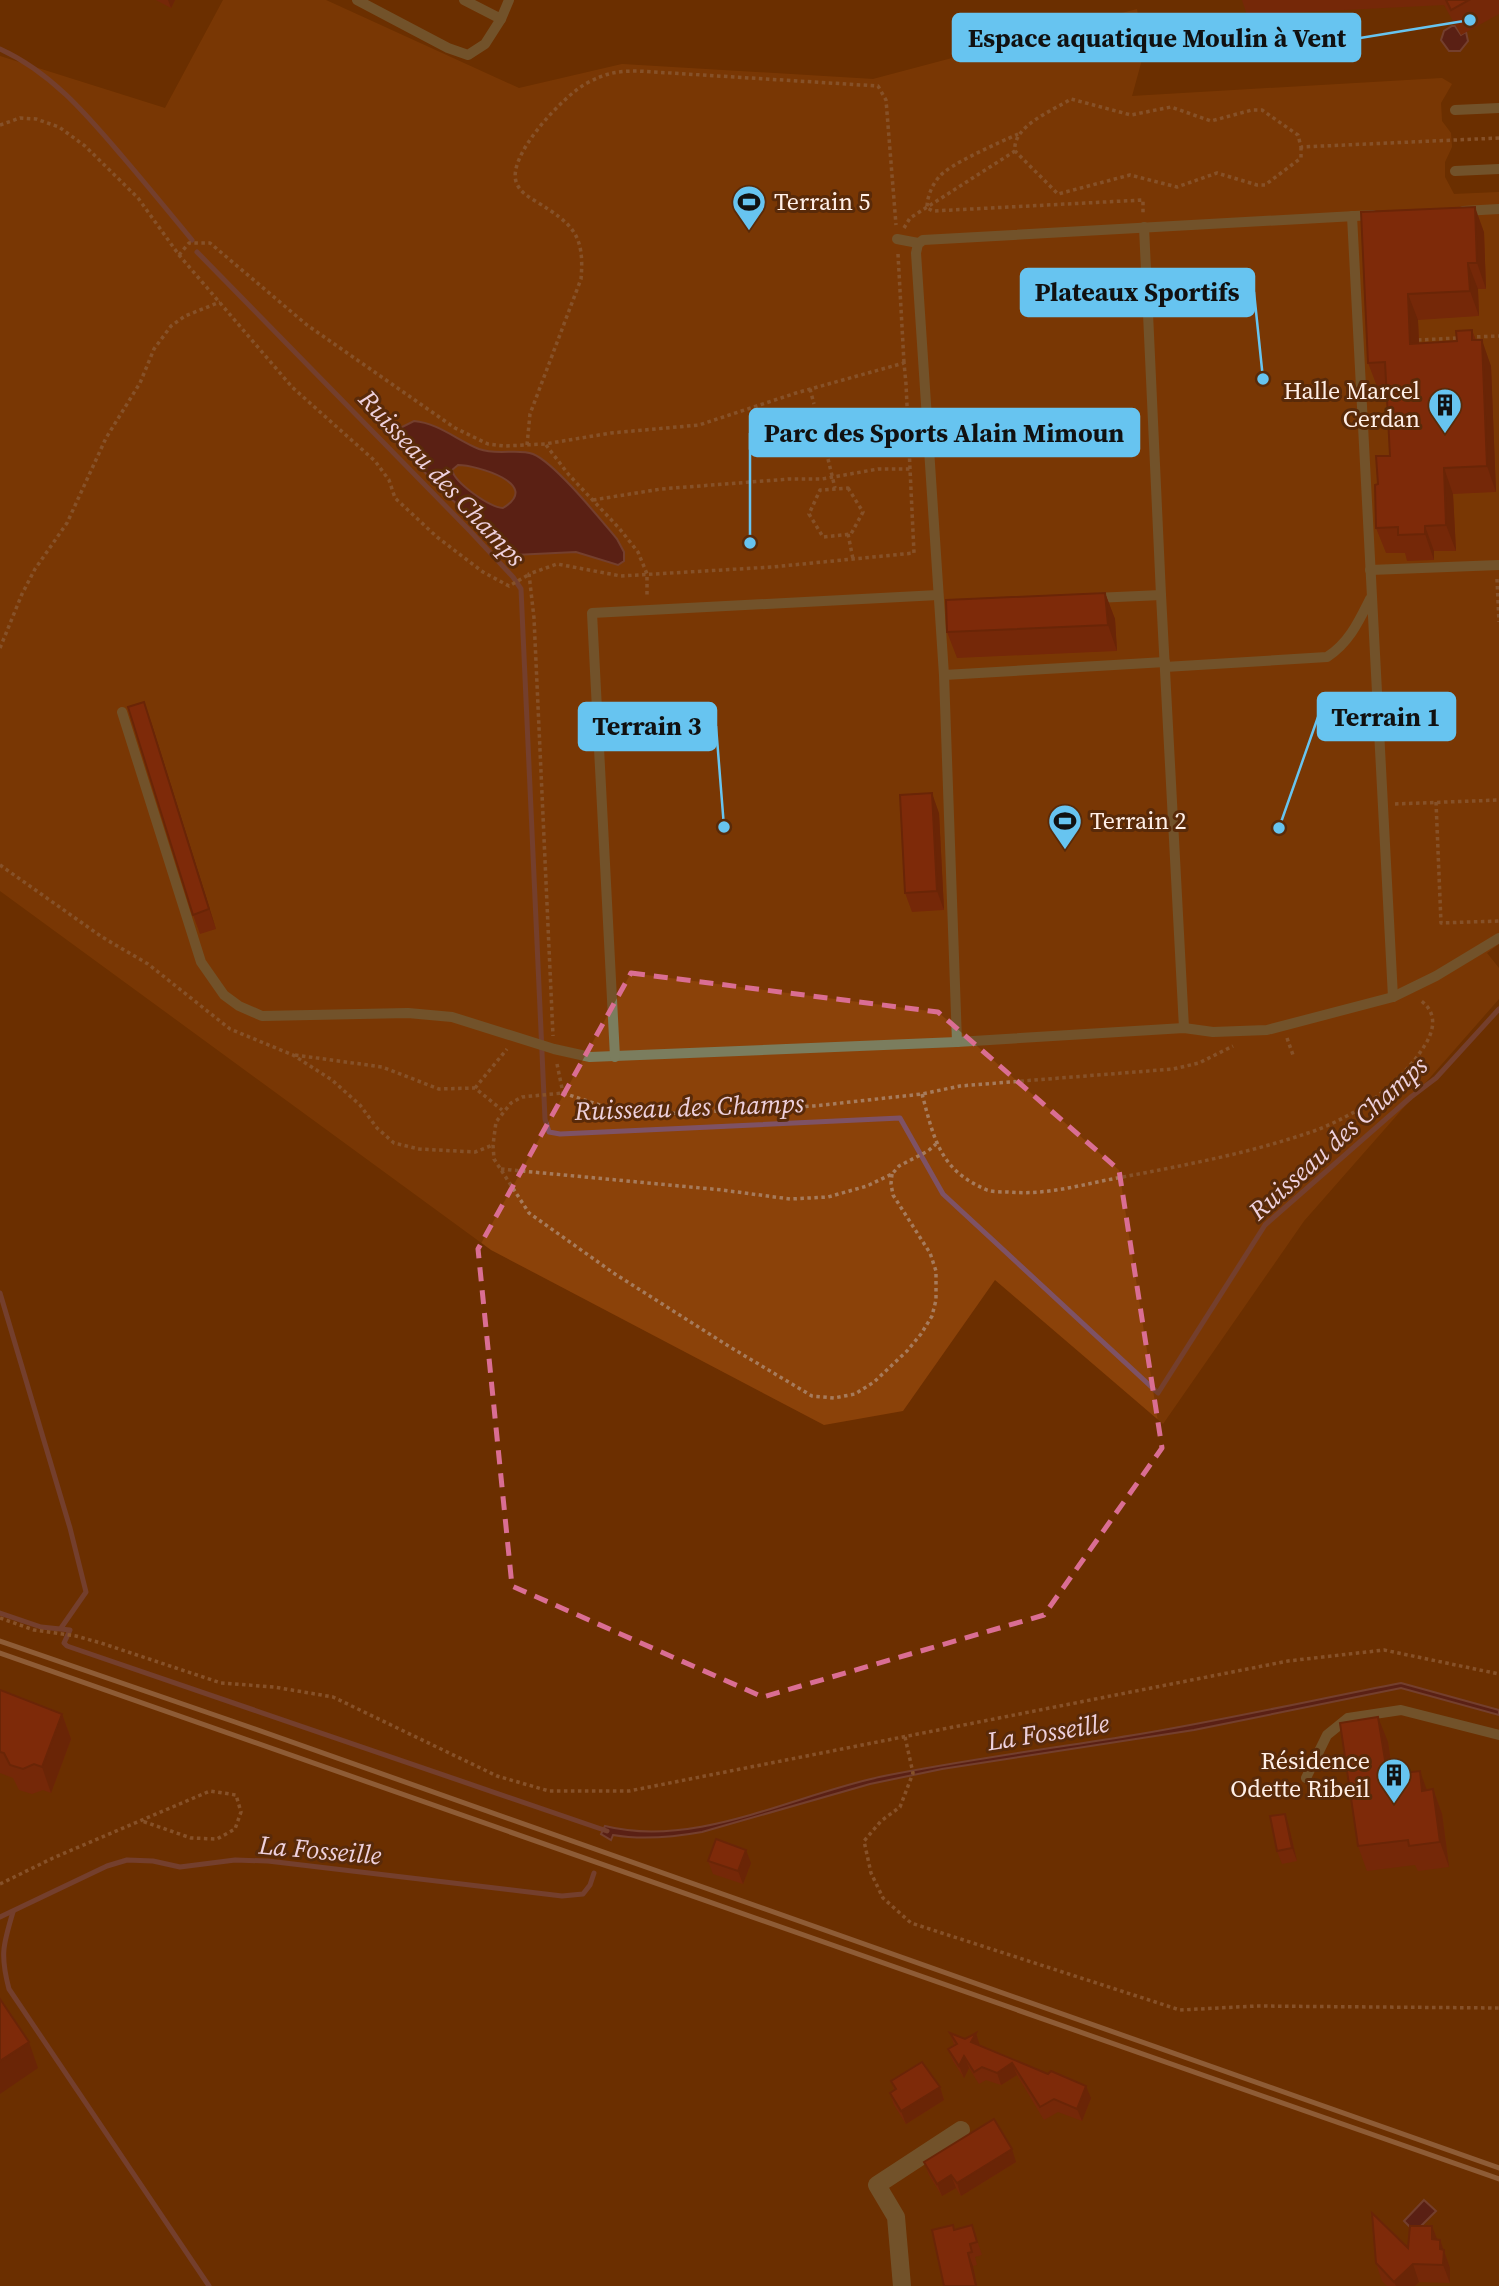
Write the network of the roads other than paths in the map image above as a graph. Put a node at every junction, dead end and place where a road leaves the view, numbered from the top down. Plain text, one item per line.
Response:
1 (357, 0) edge
2 (464, 0) edge
3 (509, 0) edge
4 (501, 19) junction
5 (1499, 108) edge
6 (1455, 110) dead end
7 (1499, 169) edge
8 (1455, 171) dead end
9 (1499, 209) edge
10 (1445, 212) edge
11 (1390, 214) edge
12 (1352, 216) junction
13 (1144, 227) junction
14 (897, 239) road end
15 (918, 243) junction
16 (1498, 565) edge
17 (1370, 570) junction
18 (1161, 595) junction
19 (1371, 596) junction
20 (1077, 599) edge
21 (938, 600) junction
22 (953, 605) edge
23 (1165, 665) junction
24 (944, 675) junction
25 (122, 712) dead end
26 (1499, 938) edge
27 (1393, 997) junction
28 (1184, 1028) junction
29 (957, 1042) junction
30 (615, 1057) junction
31 (1499, 1735) edge
32 (1306, 1778) dead end
33 (961, 2130) dead end
34 (902, 2286) edge

1 - 4 lane
2 - 4 lane
3 - 4 lane
5 - 6 lane
7 - 8 lane
9 - 10 lane
11 - 12 lane
12 - 13 lane
12 - 17 lane
13 - 15 lane
13 - 18 lane
14 - 15 lane
15 - 21 lane
16 - 17 lane
17 - 19 lane
18 - 20 lane
18 - 23 lane
19 - 23 lane
19 - 27 lane
21 - 22 lane
21 - 24 lane
21 - 30 lane
23 - 24 lane
23 - 28 lane
24 - 29 lane
25 - 30 lane
26 - 27 lane
27 - 28 lane
28 - 29 lane
29 - 30 lane
31 - 32 lane
33 - 34 street

